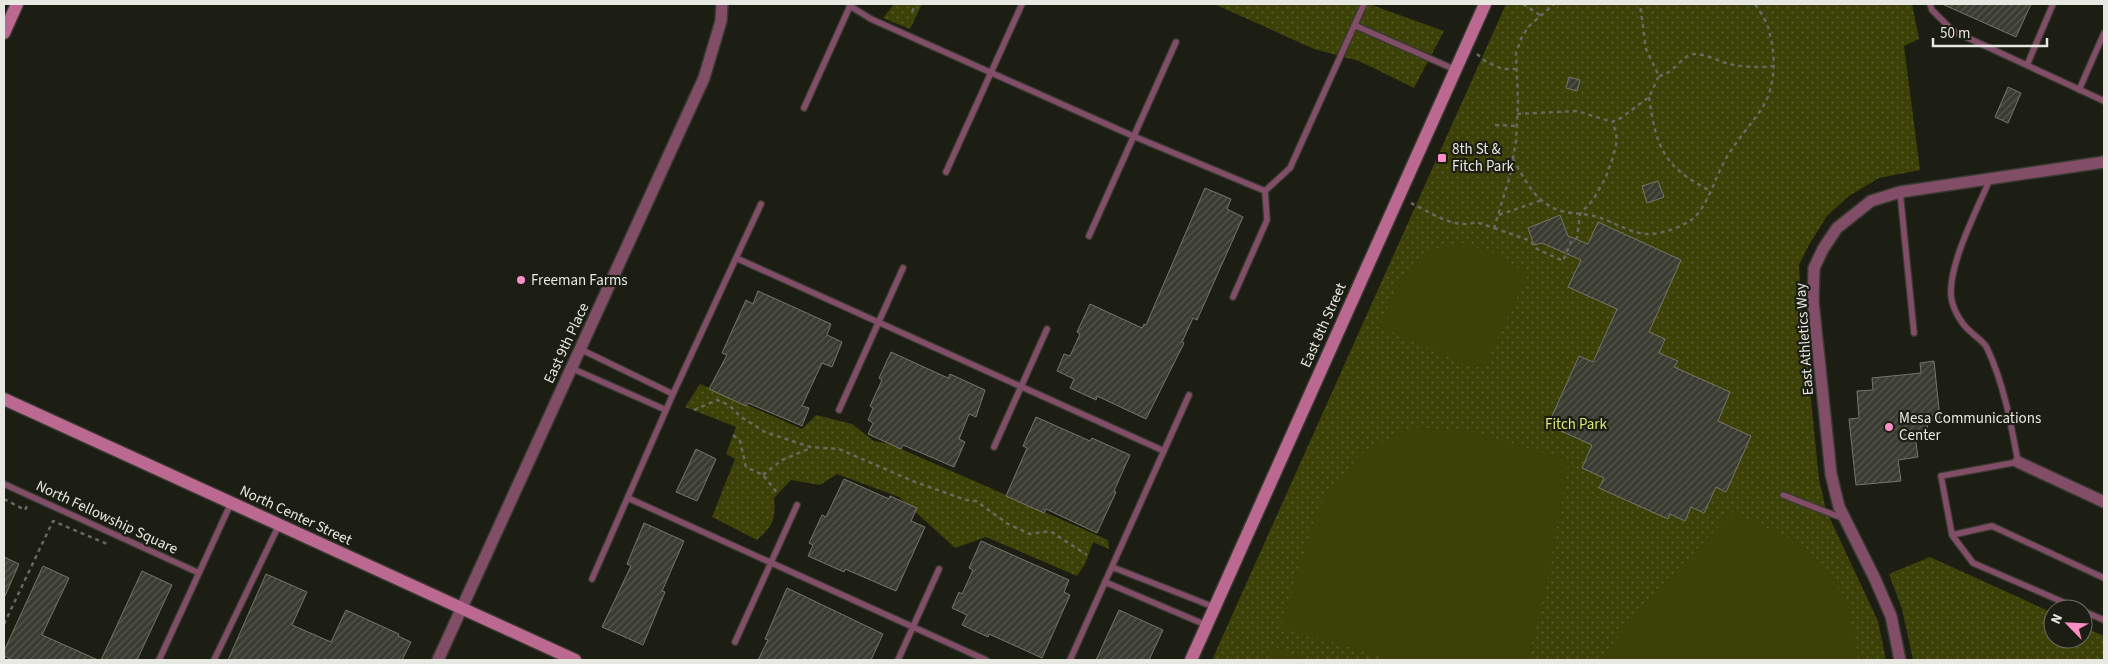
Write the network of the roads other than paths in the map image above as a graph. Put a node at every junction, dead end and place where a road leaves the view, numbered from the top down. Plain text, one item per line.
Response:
1 (17, 4) edge
2 (722, 4) edge
3 (1022, 4) edge
4 (1364, 4) edge
5 (1485, 4) edge
6 (1930, 4) edge
7 (2053, 4) edge
8 (849, 5) edge
9 (1354, 25) junction
10 (4, 33) edge
11 (2104, 33) edge
12 (1176, 42) dead end
13 (2027, 65) junction
14 (1456, 70) junction
15 (991, 73) junction
16 (2079, 90) junction
17 (2104, 101) edge
18 (804, 108) dead end
19 (1134, 136) junction
20 (2104, 162) edge
21 (946, 172) dead end
22 (1990, 179) junction
23 (1265, 191) junction
24 (1900, 192) junction
25 (761, 204) dead end
26 (1089, 236) dead end
27 (736, 258) junction
28 (903, 268) dead end
29 (1233, 297) dead end
30 (878, 322) junction
31 (1047, 330) dead end
32 (1914, 333) dead end
33 (580, 349) junction
34 (571, 368) junction
35 (1021, 387) junction
36 (673, 394) junction
37 (1189, 395) dead end
38 (4, 399) edge
39 (666, 410) junction
40 (840, 410) dead end
41 (994, 447) dead end
42 (1164, 451) junction
43 (2018, 462) junction
44 (4, 484) edge
45 (1784, 495) dead end
46 (628, 498) junction
47 (2104, 502) edge
48 (231, 503) junction
49 (797, 505) dead end
50 (1845, 519) junction
51 (279, 525) junction
52 (1952, 535) junction
53 (771, 563) junction
54 (1112, 567) junction
55 (939, 569) dead end
56 (199, 573) junction
57 (2104, 578) edge
58 (592, 579) dead end
59 (1105, 582) junction
60 (2056, 599) edge
61 (1214, 607) junction
62 (461, 609) junction
63 (1206, 625) junction
64 (913, 627) junction
65 (735, 642) dead end
66 (159, 660) edge
67 (214, 660) edge
68 (438, 660) edge
69 (574, 660) edge
70 (898, 660) edge
71 (986, 660) edge
72 (1070, 660) edge
73 (1190, 660) edge
74 (1900, 660) edge

1 - 10 street
2 - 33 street, East 9th Place
3 - 15 lane
4 - 9 lane
5 - 14 street, East 8th Street
6 - 13 lane
7 - 13 lane
8 - 15 lane
8 - 18 lane
9 - 14 lane
9 - 23 lane
11 - 16 lane
12 - 19 lane
13 - 16 lane
14 - 61 street, East 8th Street
15 - 19 lane
15 - 21 lane
16 - 17 lane
19 - 23 lane
19 - 26 lane
20 - 22 street, East Athletics Way
22 - 24 street, East Athletics Way
22 - 43 lane
23 - 29 lane
24 - 32 lane
24 - 50 street, East Athletics Way
25 - 27 lane
27 - 30 lane
27 - 36 lane
28 - 30 lane
30 - 35 lane
30 - 40 lane
31 - 35 lane
33 - 34 street, East 9th Place
33 - 36 lane
34 - 39 lane
34 - 62 street, East 9th Place
35 - 41 lane
35 - 42 lane
36 - 39 lane
37 - 42 lane
38 - 48 street, North Center Street
39 - 46 lane
42 - 54 lane
43 - 47 street
43 - 52 lane
44 - 56 lane, North Fellowship Square
45 - 50 lane
46 - 53 lane
46 - 58 lane
48 - 51 street, North Center Street
48 - 56 lane
49 - 53 lane
50 - 74 street, East Athletics Way
51 - 62 street, North Center Street
51 - 67 lane
52 - 57 lane
52 - 60 lane
53 - 64 lane
53 - 65 lane
54 - 59 lane
54 - 61 lane
55 - 64 lane
56 - 66 lane
59 - 63 lane
59 - 72 lane
61 - 63 street, East 8th Street
62 - 68 street, East 9th Place
62 - 69 street, North Center Street
63 - 73 street, East 8th Street
64 - 70 lane
64 - 71 lane

